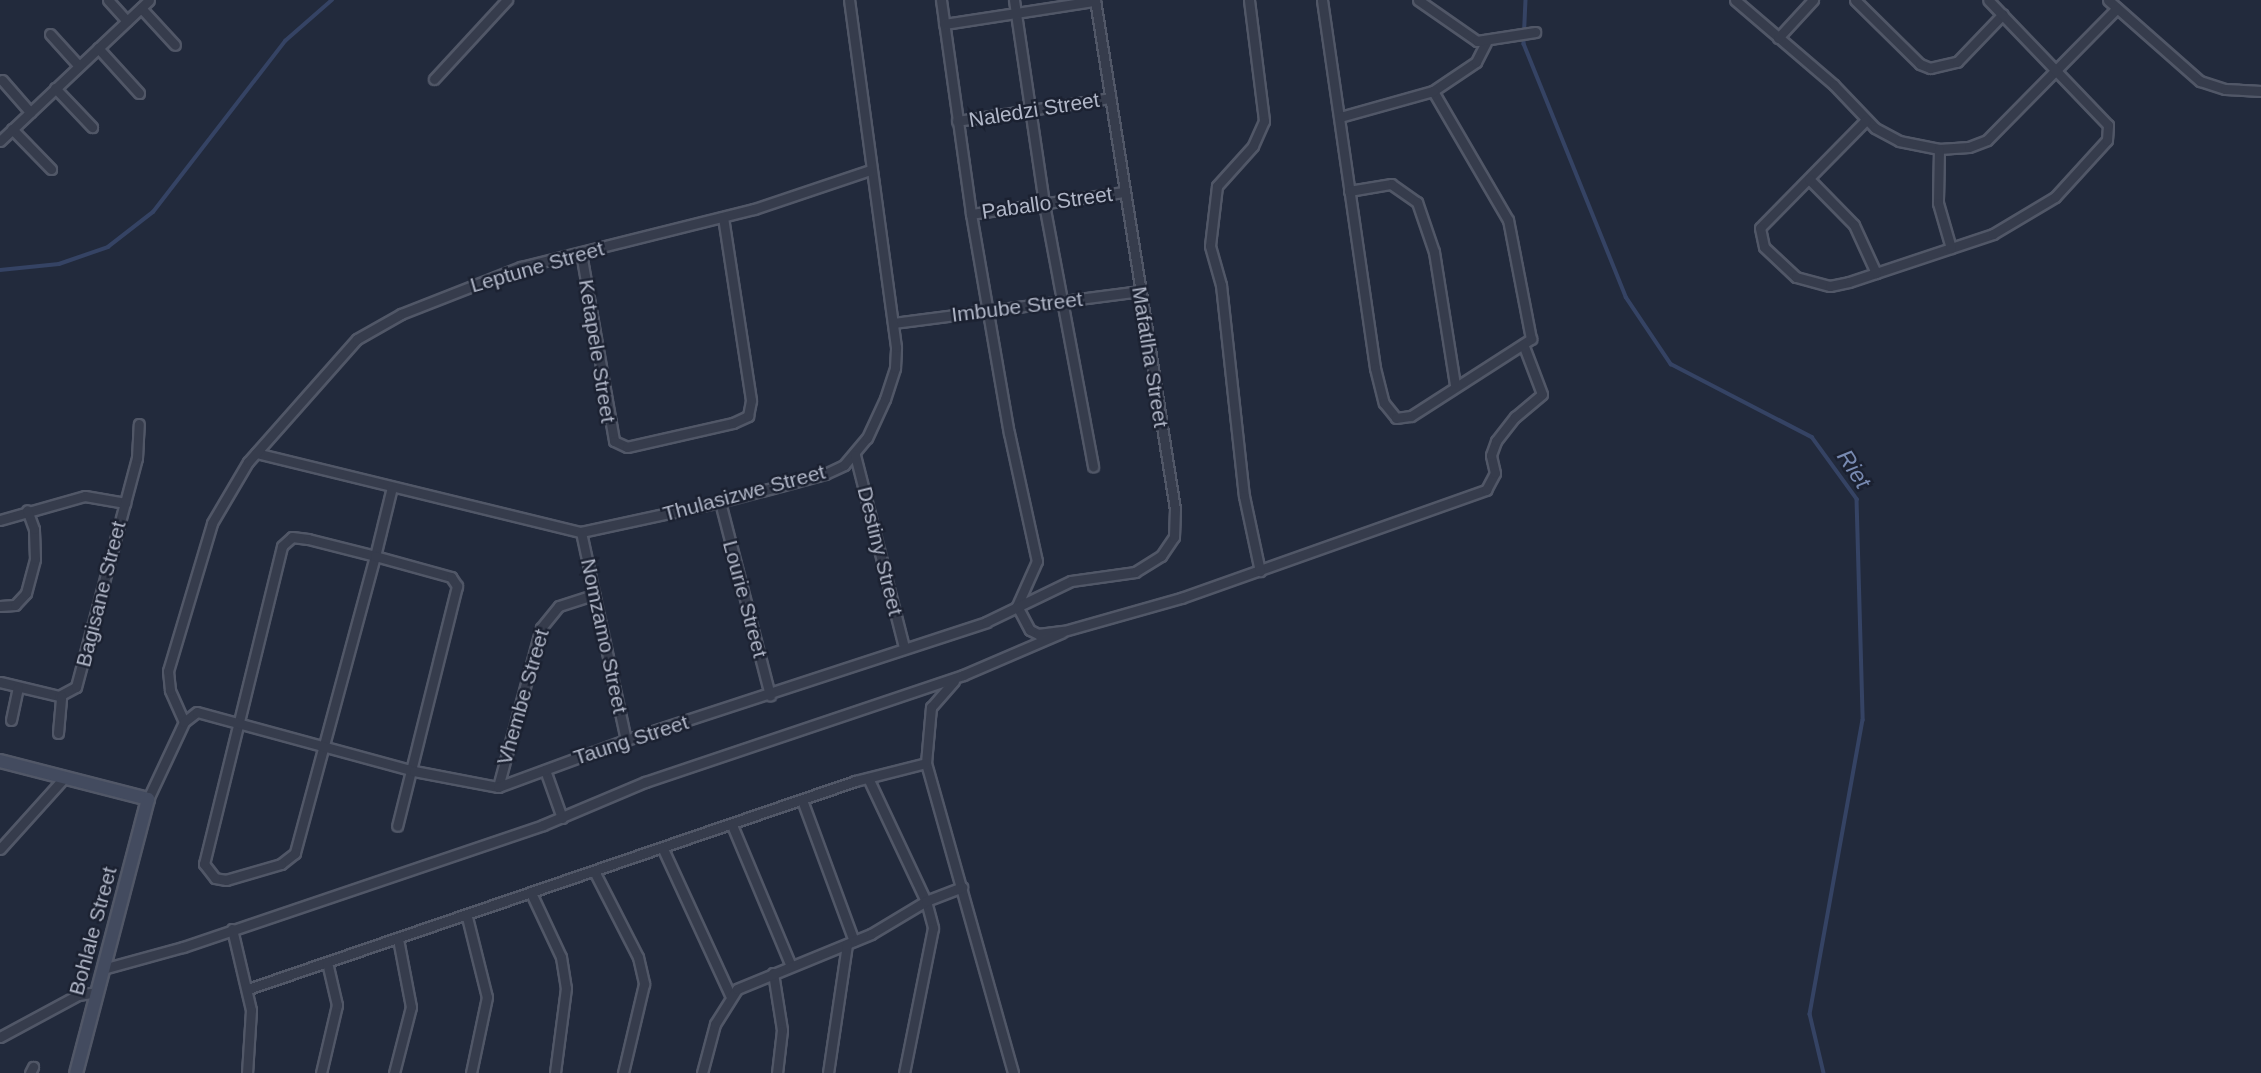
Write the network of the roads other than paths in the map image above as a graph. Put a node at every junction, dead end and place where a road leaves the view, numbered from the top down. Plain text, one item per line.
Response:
1 (108, 0) edge
2 (149, 0) edge
3 (507, 0) edge
4 (849, 0) edge
5 (941, 0) edge
6 (1014, 0) edge
7 (1095, 0) edge
8 (1249, 0) edge
9 (1321, 0) edge
10 (1418, 0) edge
11 (1735, 0) edge
12 (1813, 0) edge
13 (1855, 0) edge
14 (1988, 0) edge
15 (2108, 0) edge
16 (141, 8) junction
17 (2117, 8) junction
18 (1016, 13) junction
19 (2003, 14) junction
20 (127, 21) junction
21 (944, 24) junction
22 (1535, 32) dead end
23 (50, 34) dead end
24 (1778, 38) junction
25 (1486, 42) junction
26 (175, 45) dead end
27 (97, 48) junction
28 (79, 66) junction
29 (2061, 70) junction
30 (434, 79) dead end
31 (2, 80) dead end
32 (55, 88) junction
33 (1433, 91) junction
34 (2261, 91) edge
35 (139, 93) dead end
36 (1110, 98) junction
37 (1030, 108) junction
38 (30, 112) junction
39 (1340, 117) junction
40 (1866, 120) junction
41 (957, 121) junction
42 (92, 127) dead end
43 (12, 129) junction
44 (0, 141) edge
45 (1939, 149) junction
46 (964, 167) joint
47 (51, 169) dead end
48 (870, 170) junction
49 (1809, 179) junction
50 (1349, 191) junction
51 (1124, 192) junction
52 (1044, 204) junction
53 (971, 214) junction
54 (723, 218) junction
55 (1951, 248) junction
56 (581, 253) junction
57 (1876, 273) junction
58 (1140, 291) junction
59 (1062, 302) junction
60 (988, 312) junction
61 (894, 323) junction
62 (1523, 344) junction
63 (1455, 385) junction
64 (139, 424) dead end
65 (256, 453) junction
66 (855, 455) junction
67 (1093, 466) dead end
68 (393, 487) junction
69 (720, 502) junction
70 (125, 503) junction
71 (27, 510) junction
72 (0, 520) edge
73 (582, 532) junction
74 (375, 556) junction
75 (1260, 571) junction
76 (592, 595) junction
77 (0, 606) edge
78 (1017, 606) junction
79 (1064, 631) junction
80 (904, 648) junction
81 (963, 675) junction
82 (0, 682) edge
83 (18, 688) junction
84 (61, 696) junction
85 (771, 696) junction
86 (11, 720) dead end
87 (239, 721) junction
88 (184, 722) junction
89 (58, 733) dead end
90 (626, 740) junction
91 (325, 744) junction
92 (0, 761) edge
93 (926, 763) junction
94 (545, 770) junction
95 (414, 771) junction
96 (64, 778) junction
97 (869, 778) junction
98 (498, 787) junction
99 (148, 799) junction
100 (802, 800) junction
101 (562, 818) junction
102 (732, 825) junction
103 (397, 826) dead end
104 (0, 849) edge
105 (663, 849) junction
106 (595, 873) junction
107 (962, 887) junction
108 (532, 895) junction
109 (926, 901) junction
110 (467, 916) junction
111 (232, 929) junction
112 (398, 939) junction
113 (850, 943) junction
114 (327, 962) junction
115 (791, 966) junction
116 (103, 969) junction
117 (773, 973) junction
118 (248, 989) junction
119 (96, 992) junction
120 (730, 995) junction
121 (0, 1037) edge
122 (76, 1073) edge
123 (247, 1073) edge
124 (321, 1073) edge
125 (394, 1073) edge
126 (471, 1073) edge
127 (555, 1073) edge
128 (622, 1073) edge
129 (702, 1073) edge
130 (777, 1073) edge
131 (828, 1073) edge
132 (904, 1073) edge
133 (1013, 1073) edge

1 - 20 street
2 - 16 street
3 - 30 street
4 - 48 street
5 - 21 street, Naledzi Street
6 - 18 street
7 - 18 street
7 - 36 street, Mafatlha Street
8 - 75 street
9 - 39 street
10 - 25 street
11 - 24 street
12 - 24 street
13 - 19 street
14 - 19 street
15 - 17 street
16 - 20 street
16 - 26 street
17 - 29 street
17 - 34 street
18 - 21 street
18 - 37 street
19 - 29 street
20 - 27 street
21 - 41 street, Naledzi Street
22 - 25 street
23 - 28 street
24 - 40 street
25 - 33 street
27 - 28 street
27 - 35 street
28 - 32 street
29 - 45 street
29 - 55 street
31 - 38 street
32 - 38 street
32 - 42 street
33 - 39 street
33 - 62 street
36 - 37 street, Naledzi Street
36 - 51 street, Mafatlha Street
37 - 41 street, Naledzi Street
37 - 52 street
38 - 43 street
39 - 50 street
40 - 45 street
40 - 49 street
41 - 46 street, Naledzi Street
43 - 44 street
43 - 47 street
45 - 55 street
46 - 53 street, Paballo Street
48 - 54 street, Leptune Street
48 - 61 street
49 - 57 street
49 - 57 street
50 - 63 street
50 - 63 street
51 - 52 street, Paballo Street
51 - 58 street, Mafatlha Street
52 - 53 street, Paballo Street
52 - 59 street
53 - 60 street, Paballo Street
54 - 56 street, Leptune Street
54 - 56 street, Ketapele Street
55 - 57 street
56 - 65 street, Leptune Street
58 - 59 street, Imbube Street
58 - 78 street, Mafatlha Street
59 - 60 street, Imbube Street
59 - 67 street
60 - 61 street, Imbube Street
60 - 78 street, Paballo Street
61 - 66 street
62 - 63 street
62 - 75 street
64 - 70 street, Bagisane Street
65 - 68 street, Thulasizwe Street
65 - 88 street, Leptune Street
66 - 69 street, Thulasizwe Street
66 - 80 street, Destiny Street
68 - 73 street, Thulasizwe Street
68 - 74 street
69 - 73 street, Thulasizwe Street
69 - 85 street, Lourie Street
70 - 71 street, Bagisane Street
70 - 84 street, Bagisane Street
71 - 72 street, Bagisane Street
71 - 77 street
73 - 76 street, Nomzamo Street
74 - 87 street
74 - 91 street
74 - 95 street
75 - 79 street
76 - 90 street, Nomzamo Street
76 - 98 street, Vhembe Street
78 - 79 street
78 - 80 street, Taung Street
79 - 81 street
80 - 85 street, Taung Street
81 - 93 street
81 - 101 street
82 - 83 street
83 - 84 street
83 - 86 street
84 - 89 street
85 - 90 street, Taung Street
87 - 88 street
87 - 91 street
87 - 91 street
88 - 99 street
90 - 94 street, Taung Street
91 - 95 street
92 - 96 street
93 - 97 street
93 - 107 street
94 - 98 street, Taung Street
94 - 101 street
95 - 98 street
95 - 103 street
96 - 99 street
96 - 104 street
97 - 100 street
97 - 109 street
99 - 116 street, Bohlale Street
100 - 102 street
100 - 113 street
101 - 111 street
102 - 105 street
102 - 115 street
105 - 106 street
105 - 120 street
106 - 108 street
106 - 128 street
107 - 109 street
107 - 133 street
108 - 110 street
108 - 127 street
109 - 113 street
109 - 132 street
110 - 112 street
110 - 126 street
111 - 116 street
111 - 118 street
112 - 114 street
112 - 125 street
113 - 115 street
113 - 131 street
114 - 118 street
114 - 124 street
115 - 117 street
116 - 119 street, Bohlale Street
117 - 120 street
117 - 130 street
118 - 123 street
119 - 121 street
119 - 122 street, Bohlale Street
120 - 129 street

